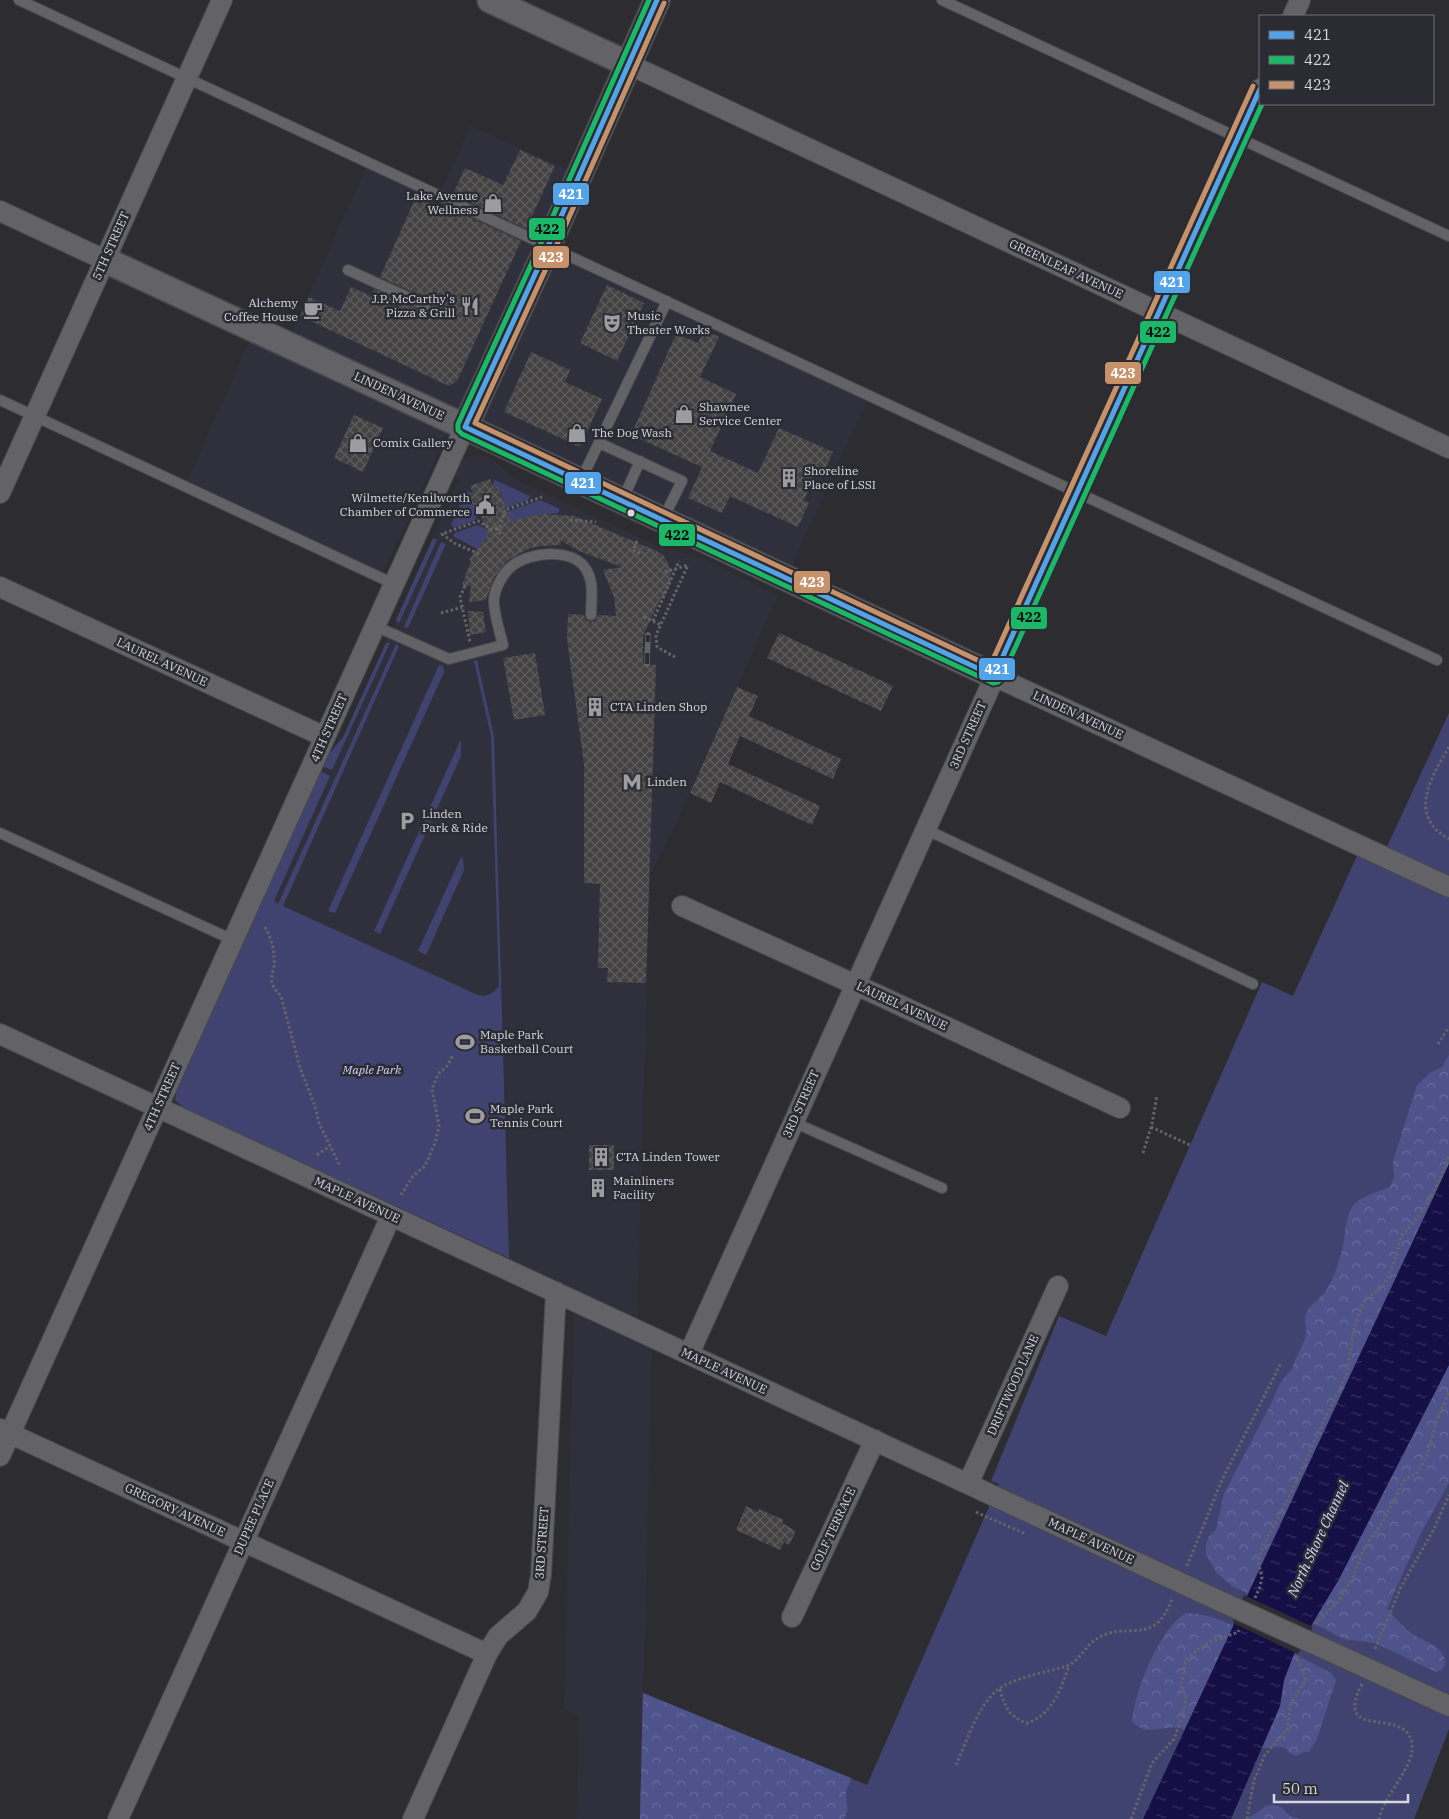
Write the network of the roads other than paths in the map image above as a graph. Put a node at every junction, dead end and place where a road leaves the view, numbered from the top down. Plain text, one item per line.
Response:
1 (19, 0) edge
2 (222, 0) edge
3 (490, 0) edge
4 (657, 0) edge
5 (942, 0) edge
6 (1300, 0) edge
7 (1293, 15) edge
8 (628, 64) junction
9 (187, 78) junction
10 (1259, 91) edge
11 (1238, 138) junction
12 (0, 211) edge
13 (1449, 236) edge
14 (548, 246) junction
15 (105, 260) junction
16 (348, 270) dead end
17 (667, 301) junction
18 (425, 305) dead end
19 (1159, 312) junction
20 (0, 400) edge
21 (35, 416) junction
22 (465, 427) junction
23 (599, 443) junction
24 (1449, 448) edge
25 (640, 462) junction
26 (580, 481) junction
27 (0, 493) edge
28 (1078, 493) junction
29 (622, 501) junction
30 (663, 520) junction
31 (394, 584) junction
32 (0, 587) edge
33 (590, 615) dead end
34 (375, 626) junction
35 (1437, 660) dead end
36 (994, 676) junction
37 (325, 737) junction
38 (925, 829) junction
39 (0, 833) edge
40 (1449, 887) edge
41 (682, 906) dead end
42 (233, 940) junction
43 (855, 984) junction
44 (1253, 984) dead end
45 (0, 1034) edge
46 (158, 1107) junction
47 (1120, 1108) dead end
48 (794, 1122) junction
49 (942, 1188) dead end
50 (391, 1216) junction
51 (1058, 1286) dead end
52 (556, 1292) junction
53 (689, 1354) junction
54 (5, 1431) edge
55 (875, 1440) junction
56 (0, 1456) edge
57 (968, 1484) junction
58 (242, 1541) junction
59 (792, 1617) dead end
60 (487, 1654) junction
61 (1449, 1706) edge
62 (118, 1819) edge
63 (412, 1819) edge

1 - 9 lane
2 - 9 street, 5TH STREET
3 - 8 street
4 - 8 street, 4TH STREET
5 - 11 lane
6 - 7 street
8 - 14 street, 4TH STREET
8 - 19 street, GREENLEAF AVENUE
9 - 14 lane
9 - 15 street, 5TH STREET
10 - 11 street, 3RD STREET
11 - 13 lane
11 - 19 street, 3RD STREET
12 - 15 street, LINDEN AVENUE
14 - 17 lane
14 - 22 street, 4TH STREET
15 - 21 street, 5TH STREET
15 - 22 street, LINDEN AVENUE
16 - 18 lane
17 - 23 lane
17 - 28 lane
19 - 24 street, GREENLEAF AVENUE
19 - 28 street, 3RD STREET
20 - 21 lane
21 - 27 street, 5TH STREET
21 - 31 lane
22 - 26 street, LINDEN AVENUE
22 - 31 street, 4TH STREET
23 - 25 lane
23 - 26 lane
25 - 29 lane
25 - 30 lane
26 - 29 street, LINDEN AVENUE
28 - 35 lane
28 - 36 street, 3RD STREET
29 - 30 street, LINDEN AVENUE
30 - 36 street, LINDEN AVENUE
31 - 34 street, 4TH STREET
32 - 37 street, LAUREL AVENUE
33 - 34 lane
34 - 37 street, 4TH STREET
36 - 38 street, 3RD STREET
36 - 40 street, LINDEN AVENUE
37 - 42 street, 4TH STREET
38 - 43 street, 3RD STREET
38 - 44 lane
39 - 42 lane
41 - 43 street, LAUREL AVENUE
42 - 46 street, 4TH STREET
43 - 47 street, LAUREL AVENUE
43 - 48 street, 3RD STREET
45 - 46 street, MAPLE AVENUE
46 - 50 street, MAPLE AVENUE
46 - 54 street, 4TH STREET
48 - 49 lane
48 - 53 street, 3RD STREET
50 - 52 street, MAPLE AVENUE
50 - 58 street, DUPEE PLACE
51 - 57 street, DRIFTWOOD LANE
52 - 53 street, MAPLE AVENUE
52 - 60 street, 3RD STREET
53 - 55 street, MAPLE AVENUE
54 - 56 street, 4TH STREET
54 - 58 street, GREGORY AVENUE
55 - 57 street, MAPLE AVENUE
55 - 59 street, GOLF TERRACE
57 - 61 street, MAPLE AVENUE, bridge
58 - 60 street, GREGORY AVENUE
58 - 62 street, DUPEE PLACE
60 - 63 street, 3RD STREET

